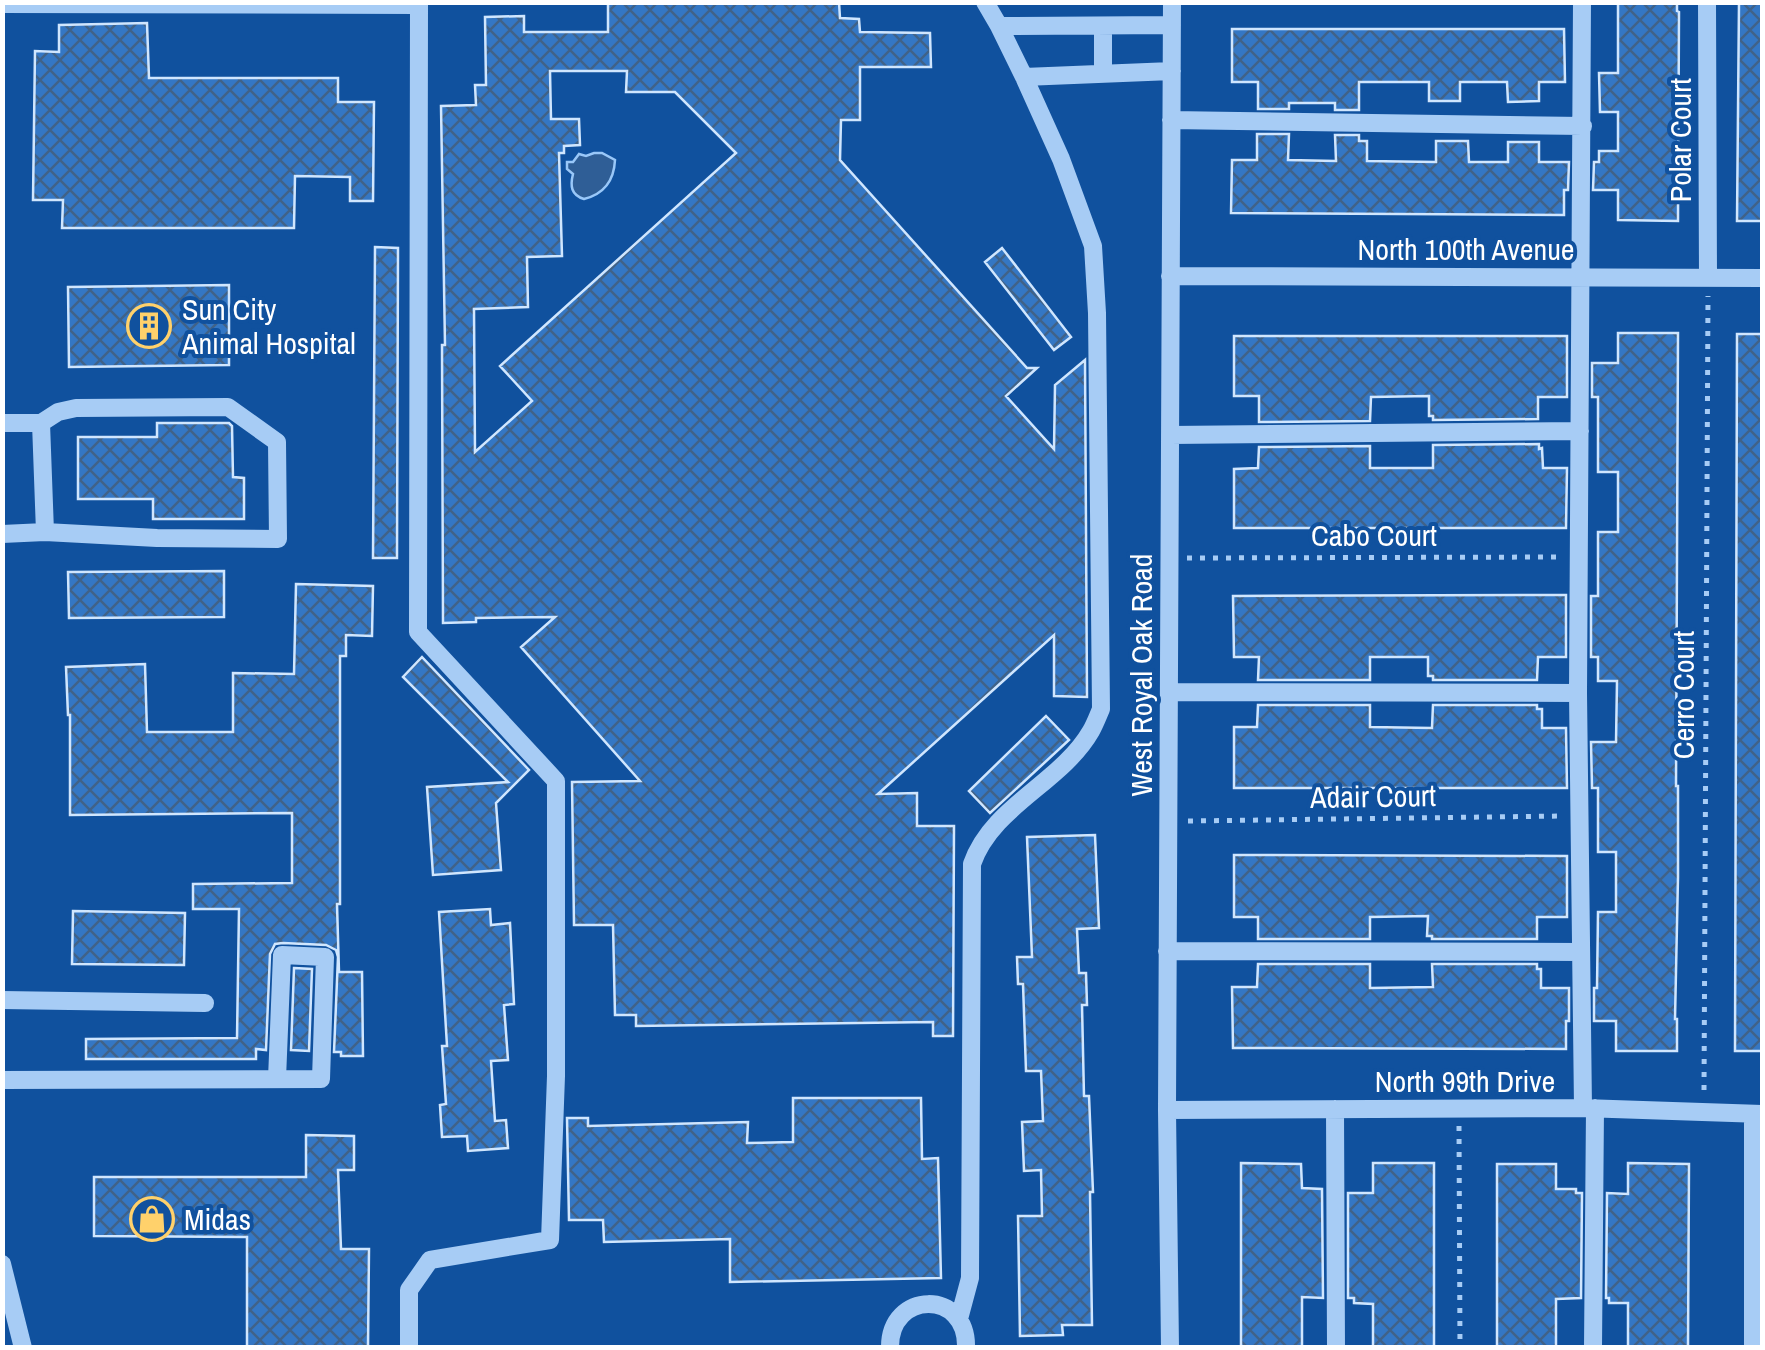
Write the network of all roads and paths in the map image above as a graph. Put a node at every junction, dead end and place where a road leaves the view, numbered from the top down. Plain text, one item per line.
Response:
1 (985, 2) edge
2 (1172, 2) edge
3 (1582, 2) edge
4 (1707, 2) edge
5 (2, 4) edge
6 (420, 4) edge
7 (1172, 25) junction
8 (1000, 26) junction
9 (1103, 26) junction
10 (1172, 71) junction
11 (1102, 73) junction
12 (1024, 77) junction
13 (1171, 120) junction
14 (1582, 126) junction
15 (1170, 276) junction
16 (1582, 276) junction
17 (1708, 278) junction
18 (1762, 278) edge
19 (2, 422) edge
20 (41, 423) junction
21 (1580, 431) junction
22 (1170, 435) junction
23 (45, 532) junction
24 (2, 534) edge
25 (1579, 557) junction
26 (1170, 558) junction
27 (1170, 692) junction
28 (1578, 693) junction
29 (1580, 816) junction
30 (1168, 821) junction
31 (1167, 952) junction
32 (1581, 952) junction
33 (2, 1000) edge
34 (205, 1002) dead end
35 (277, 1079) junction
36 (2, 1080) edge
37 (1334, 1108) junction
38 (1459, 1108) junction
39 (1589, 1108) junction
40 (1167, 1110) junction
41 (1704, 1112) junction
42 (1758, 1114) edge
43 (2, 1264) edge
44 (959, 1320) junction
45 (23, 1348) edge
46 (409, 1348) edge
47 (890, 1348) edge
48 (966, 1348) edge
49 (1170, 1348) edge
50 (1336, 1348) edge
51 (1460, 1348) edge
52 (1593, 1348) edge
53 (1752, 1348) edge

1 - 8 street
2 - 7 street, West Royal Oak Road
3 - 14 street
4 - 17 street, Polar Court
5 - 6 street
6 - 46 street
7 - 9 street
7 - 10 street, West Royal Oak Road
8 - 9 street
8 - 12 street
9 - 11 street
10 - 11 street
10 - 13 street, West Royal Oak Road
11 - 12 street
12 - 44 street
13 - 14 street
13 - 15 street, West Royal Oak Road
14 - 16 street
15 - 16 street, North 100th Avenue
15 - 22 street, West Royal Oak Road
16 - 17 street, North 100th Avenue
16 - 21 street
17 - 18 street, North 100th Avenue
17 - 41 path, Cerro Court
19 - 20 street
20 - 23 street
20 - 23 street
21 - 22 street
21 - 25 street
22 - 26 street, West Royal Oak Road
23 - 24 street
25 - 26 path, Cabo Court
25 - 28 street
26 - 27 street, West Royal Oak Road
27 - 28 street
27 - 30 street, West Royal Oak Road
28 - 29 street
29 - 30 path, Adair Court
29 - 32 street
30 - 31 street, West Royal Oak Road
31 - 32 street
31 - 40 street, West Royal Oak Road
32 - 39 street
33 - 34 street
35 - 35 street
35 - 36 street
37 - 38 street, North 99th Drive
37 - 40 street, North 99th Drive
37 - 50 street
38 - 39 street, North 99th Drive
38 - 51 path
39 - 41 street, North 99th Drive
39 - 52 street
40 - 49 street, West Royal Oak Road
41 - 42 street, North 99th Drive
42 - 53 street
43 - 45 street
44 - 47 street
44 - 48 street

